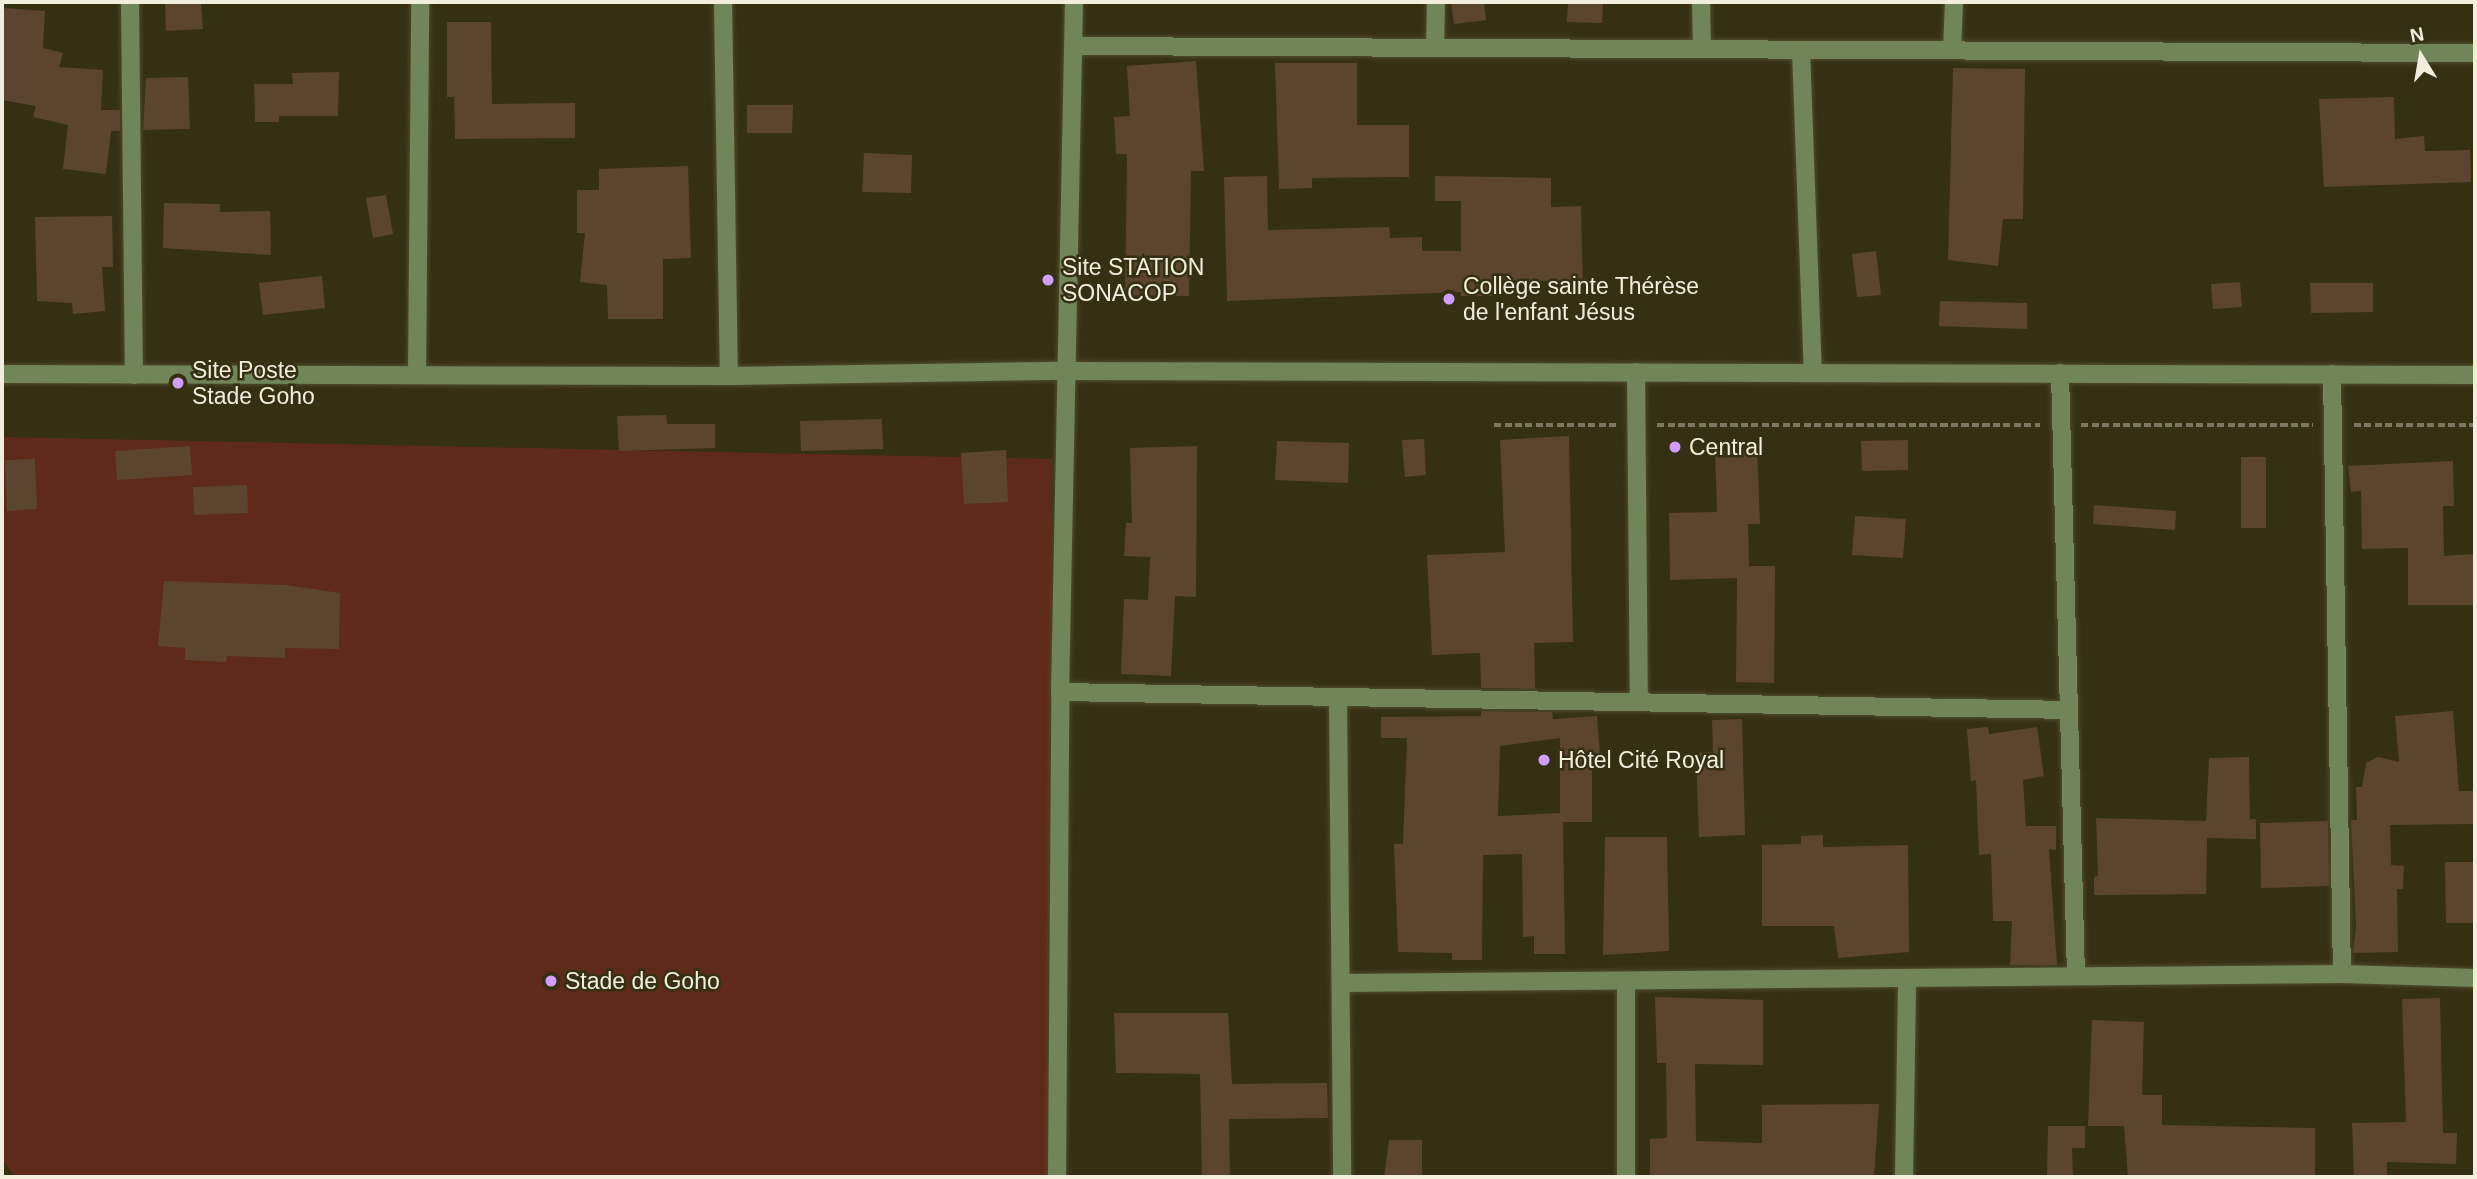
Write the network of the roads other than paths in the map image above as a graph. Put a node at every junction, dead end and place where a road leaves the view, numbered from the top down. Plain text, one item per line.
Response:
1 (130, 2) edge
2 (420, 2) edge
3 (723, 2) edge
4 (1074, 2) edge
5 (1436, 2) edge
6 (1700, 2) edge
7 (1954, 2) edge
8 (1073, 46) junction
9 (1435, 47) junction
10 (1702, 49) junction
11 (1801, 50) junction
12 (1952, 50) junction
13 (2475, 53) edge
14 (1065, 371) junction
15 (1636, 372) junction
16 (1813, 372) junction
17 (2060, 373) junction
18 (2, 374) edge
19 (417, 374) junction
20 (2332, 374) junction
21 (134, 375) junction
22 (2475, 375) edge
23 (729, 376) junction
24 (1059, 692) junction
25 (1338, 697) junction
26 (1639, 702) junction
27 (2069, 710) junction
28 (2342, 974) junction
29 (2076, 976) junction
30 (1907, 978) junction
31 (2475, 978) edge
32 (1626, 981) junction
33 (1341, 984) junction
34 (1057, 1177) edge
35 (1342, 1177) edge
36 (1626, 1177) edge
37 (1904, 1177) edge

1 - 21 street
2 - 19 street
3 - 23 street
4 - 8 street
5 - 9 street
6 - 10 street
7 - 12 street
8 - 9 street
8 - 14 street
9 - 10 street
10 - 11 street
11 - 12 street
11 - 16 street
12 - 13 street
14 - 15 street
14 - 23 street
14 - 24 street
15 - 16 street
15 - 26 street
16 - 17 street
17 - 20 street
17 - 27 street
18 - 21 street
19 - 21 street
19 - 23 street
20 - 22 street
20 - 28 street
24 - 25 street
24 - 34 street
25 - 26 street
25 - 33 street
26 - 27 street
27 - 29 street
28 - 29 street
28 - 31 street
29 - 30 street
30 - 32 street
30 - 37 street
32 - 33 street
32 - 36 street
33 - 35 street

